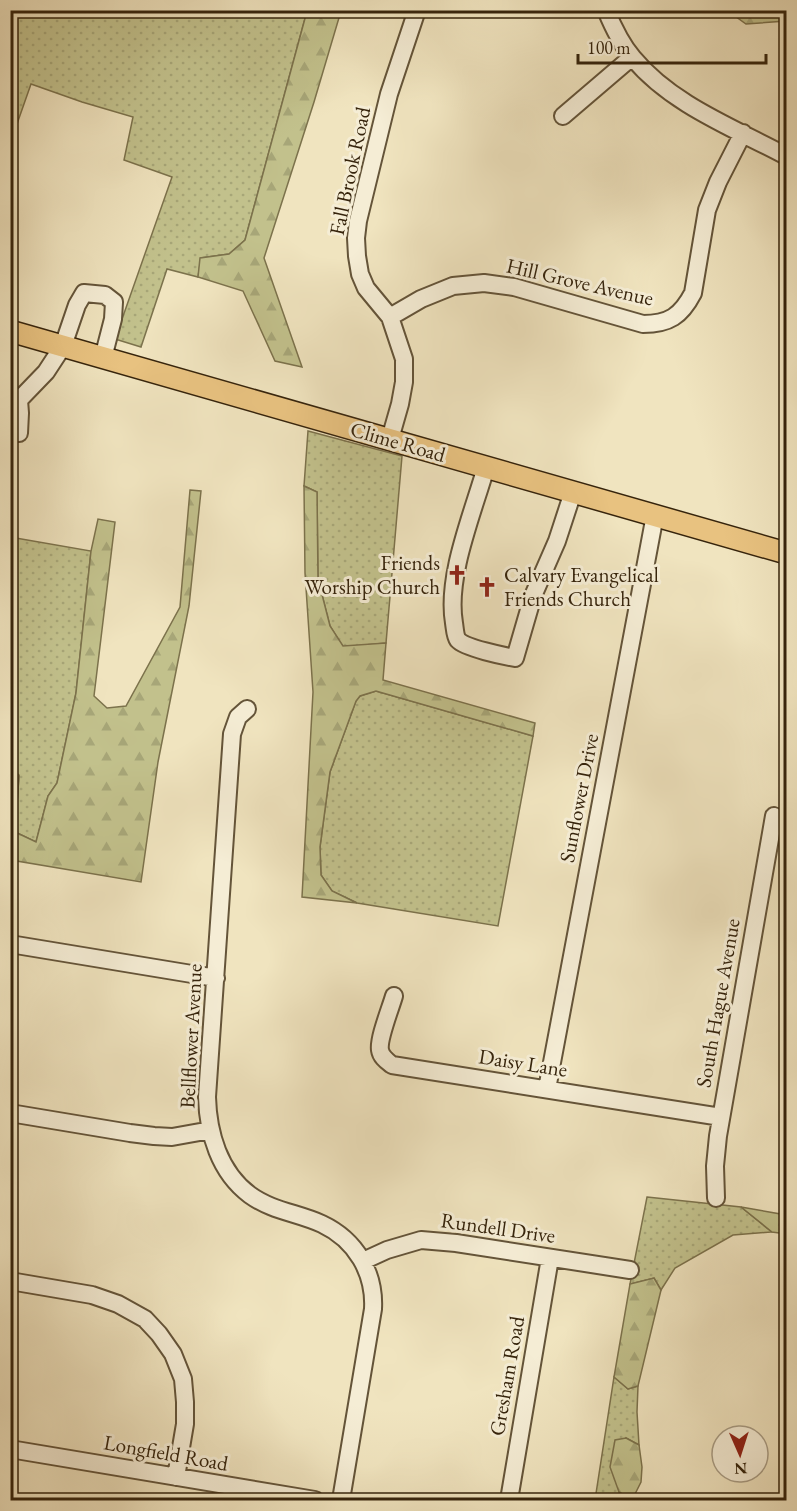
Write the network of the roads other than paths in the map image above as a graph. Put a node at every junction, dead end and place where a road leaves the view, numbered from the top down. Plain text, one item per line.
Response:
1 (417, 10) edge
2 (606, 10) edge
3 (632, 57) junction
4 (563, 116) dead end
5 (743, 133) junction
6 (786, 156) edge
7 (390, 317) junction
8 (10, 331) edge
9 (63, 346) junction
10 (103, 358) junction
11 (15, 405) edge
12 (19, 433) dead end
13 (390, 440) junction
14 (486, 467) junction
15 (573, 492) junction
16 (655, 516) junction
17 (786, 553) edge
18 (247, 709) dead end
19 (774, 816) dead end
20 (10, 944) edge
21 (216, 978) junction
22 (394, 996) dead end
23 (547, 1089) junction
24 (10, 1113) edge
25 (721, 1118) junction
26 (211, 1130) junction
27 (716, 1198) dead end
28 (550, 1258) junction
29 (363, 1261) junction
30 (630, 1270) dead end
31 (10, 1281) edge
32 (10, 1449) edge
33 (176, 1477) junction
34 (315, 1500) edge
35 (341, 1500) edge
36 (509, 1500) edge

1 - 7 street, Fall Brook Road
2 - 3 street
3 - 4 street
3 - 5 street
5 - 6 street
5 - 7 street, Hill Grove Avenue
7 - 13 street, Fall Brook Road
8 - 9 main road, Clime Road
9 - 10 main road, Clime Road
9 - 10 street
9 - 11 street
10 - 13 main road, Clime Road
11 - 12 street
13 - 14 main road, Clime Road
14 - 15 main road, Clime Road
14 - 15 street
15 - 16 main road, Clime Road
16 - 17 main road, Clime Road
16 - 23 street, Sunflower Drive
18 - 21 street, Bellflower Avenue
19 - 25 street, South Hague Avenue
20 - 21 street
21 - 26 street, Bellflower Avenue
22 - 23 street, Daisy Lane
23 - 25 street, Daisy Lane
24 - 26 street
25 - 27 street, South Hague Avenue
26 - 29 street, Bellflower Avenue
28 - 29 street, Rundell Drive
28 - 30 street, Rundell Drive
28 - 36 street, Gresham Road
29 - 35 street, Bellflower Avenue
31 - 33 street
32 - 33 street, Longfield Road
33 - 34 street, Longfield Road

